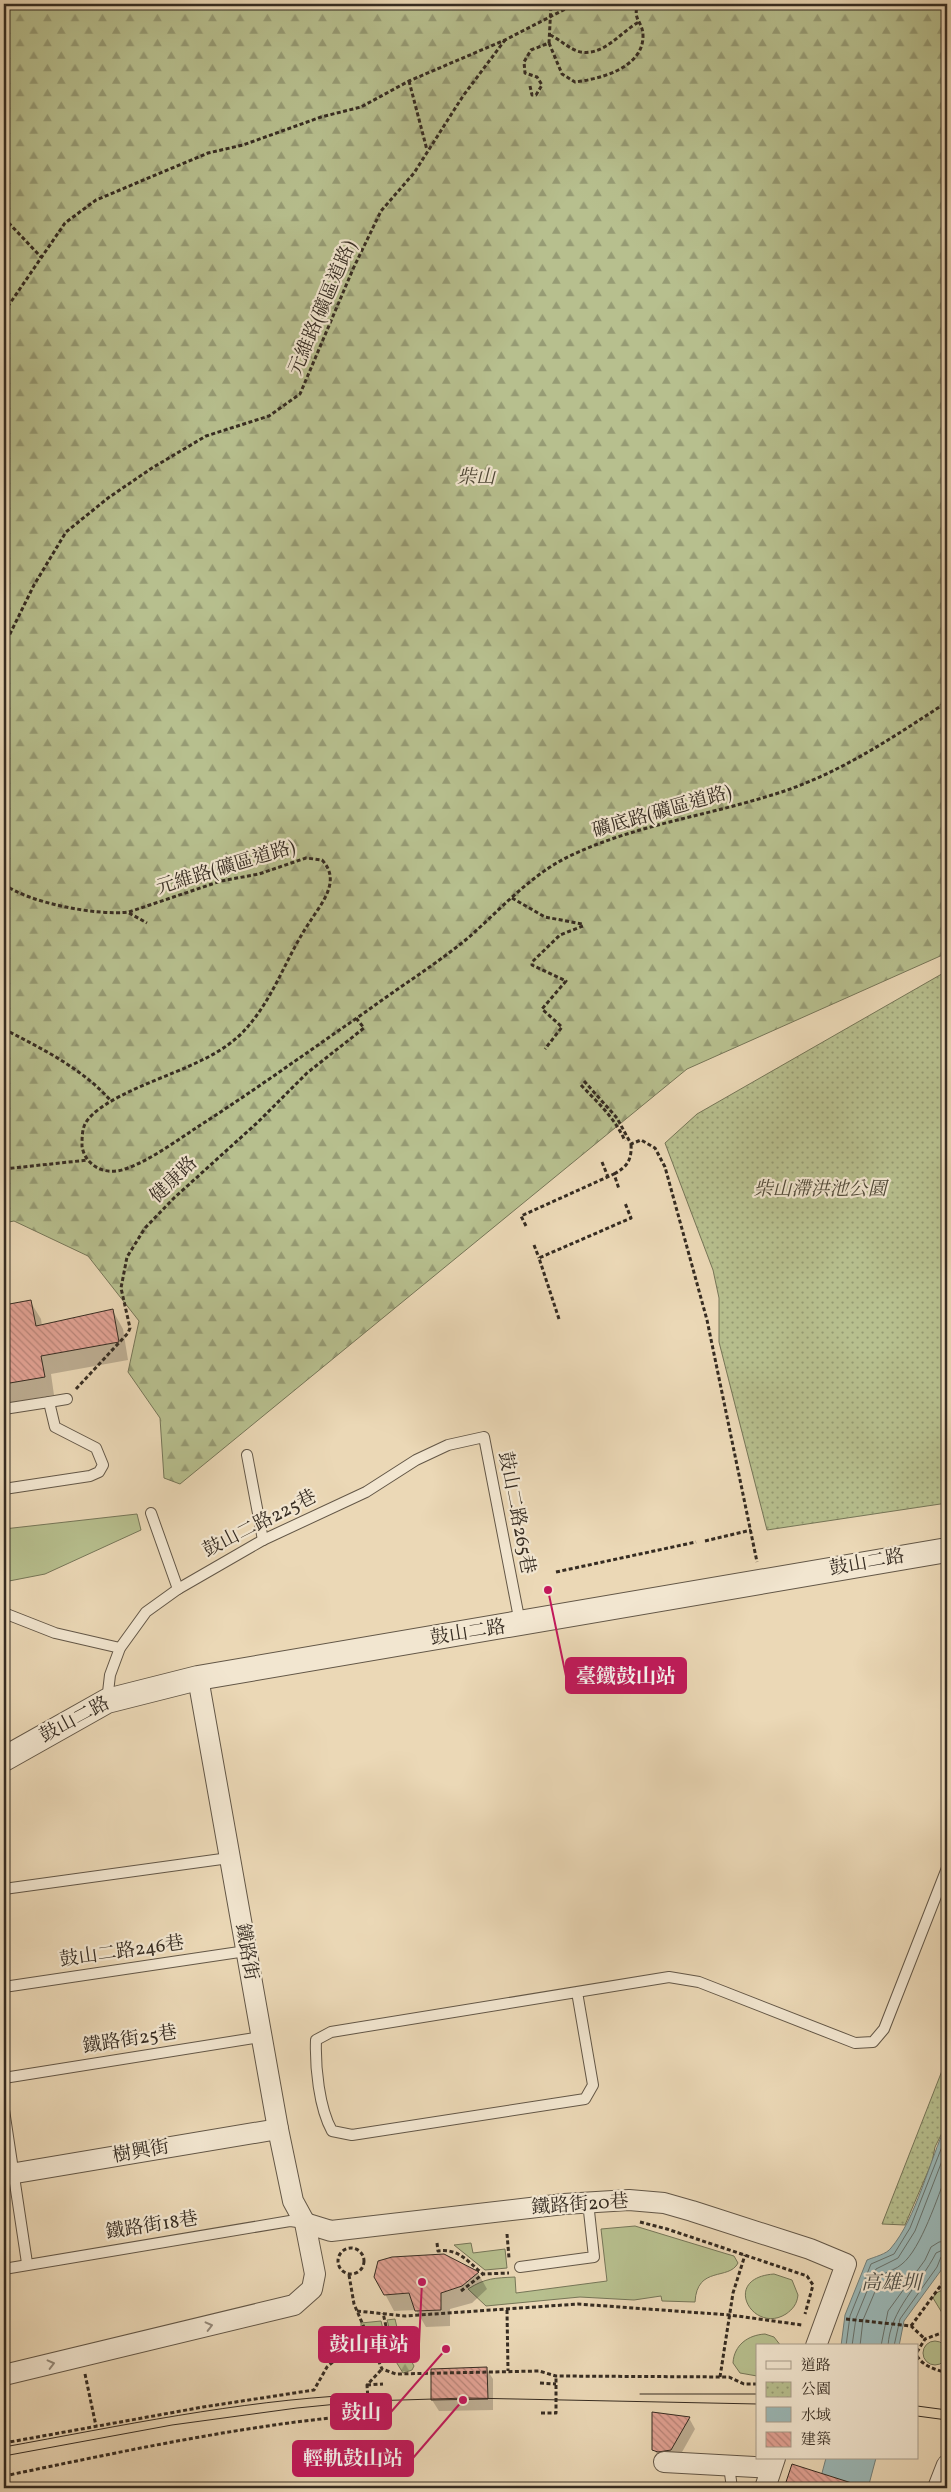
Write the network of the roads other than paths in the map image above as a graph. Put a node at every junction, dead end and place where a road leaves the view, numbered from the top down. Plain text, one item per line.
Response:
1 (67, 1398) road end
2 (49, 1402) junction
3 (4, 1409) edge
4 (484, 1437) joint
5 (247, 1455) dead end
6 (4, 1489) edge
7 (151, 1512) dead end
8 (263, 1540) junction
9 (947, 1550) edge
10 (178, 1589) junction
11 (4, 1613) edge
12 (520, 1624) junction
13 (120, 1648) junction
14 (198, 1678) junction
15 (107, 1701) junction
16 (4, 1759) edge
17 (230, 1858) junction
18 (947, 1868) edge
19 (4, 1889) edge
20 (246, 1951) junction
21 (4, 1987) edge
22 (577, 1992) junction
23 (261, 2037) junction
24 (4, 2078) edge
25 (4, 2110) edge
26 (278, 2129) junction
27 (9, 2175) edge
28 (588, 2202) junction
29 (305, 2223) junction
30 (27, 2263) junction
31 (4, 2268) edge
32 (520, 2268) dead end
33 (817, 2344) edge
34 (4, 2375) edge
35 (664, 2462) dead end
36 (773, 2463) edge
37 (947, 2465) edge
38 (728, 2466) junction
39 (732, 2488) edge
40 (765, 2488) edge
41 (938, 2488) edge

1 - 2 lane
2 - 3 lane
2 - 6 lane
4 - 8 lane, 鼓山二路225巷
4 - 12 lane, 鼓山二路265巷
5 - 8 lane
7 - 10 lane
8 - 10 lane, 鼓山二路225巷
9 - 12 street, 鼓山二路
10 - 13 lane, 鼓山二路225巷
11 - 13 lane
12 - 14 street, 鼓山二路
13 - 15 lane, 鼓山二路225巷
14 - 15 street, 鼓山二路
14 - 17 street, 鐵路街
15 - 16 street, 鼓山二路
17 - 19 lane
17 - 20 street, 鐵路街
18 - 22 lane
20 - 21 lane, 鼓山二路246巷
20 - 23 street, 鐵路街
22 - 22 lane
23 - 24 lane, 鐵路街25巷
23 - 26 street, 鐵路街
25 - 27 lane
26 - 27 street, 樹興街
26 - 29 street, 鐵路街
27 - 30 lane
28 - 29 street, 鐵路街20巷
28 - 32 lane
28 - 33 street, 鐵路街20巷
29 - 30 lane, 鐵路街18巷
34 -> 29 street, 鐵路街
30 - 31 lane, 鐵路街18巷
35 - 38 street
36 - 38 street
36 - 40 street
37 - 41 street
38 - 39 lane

